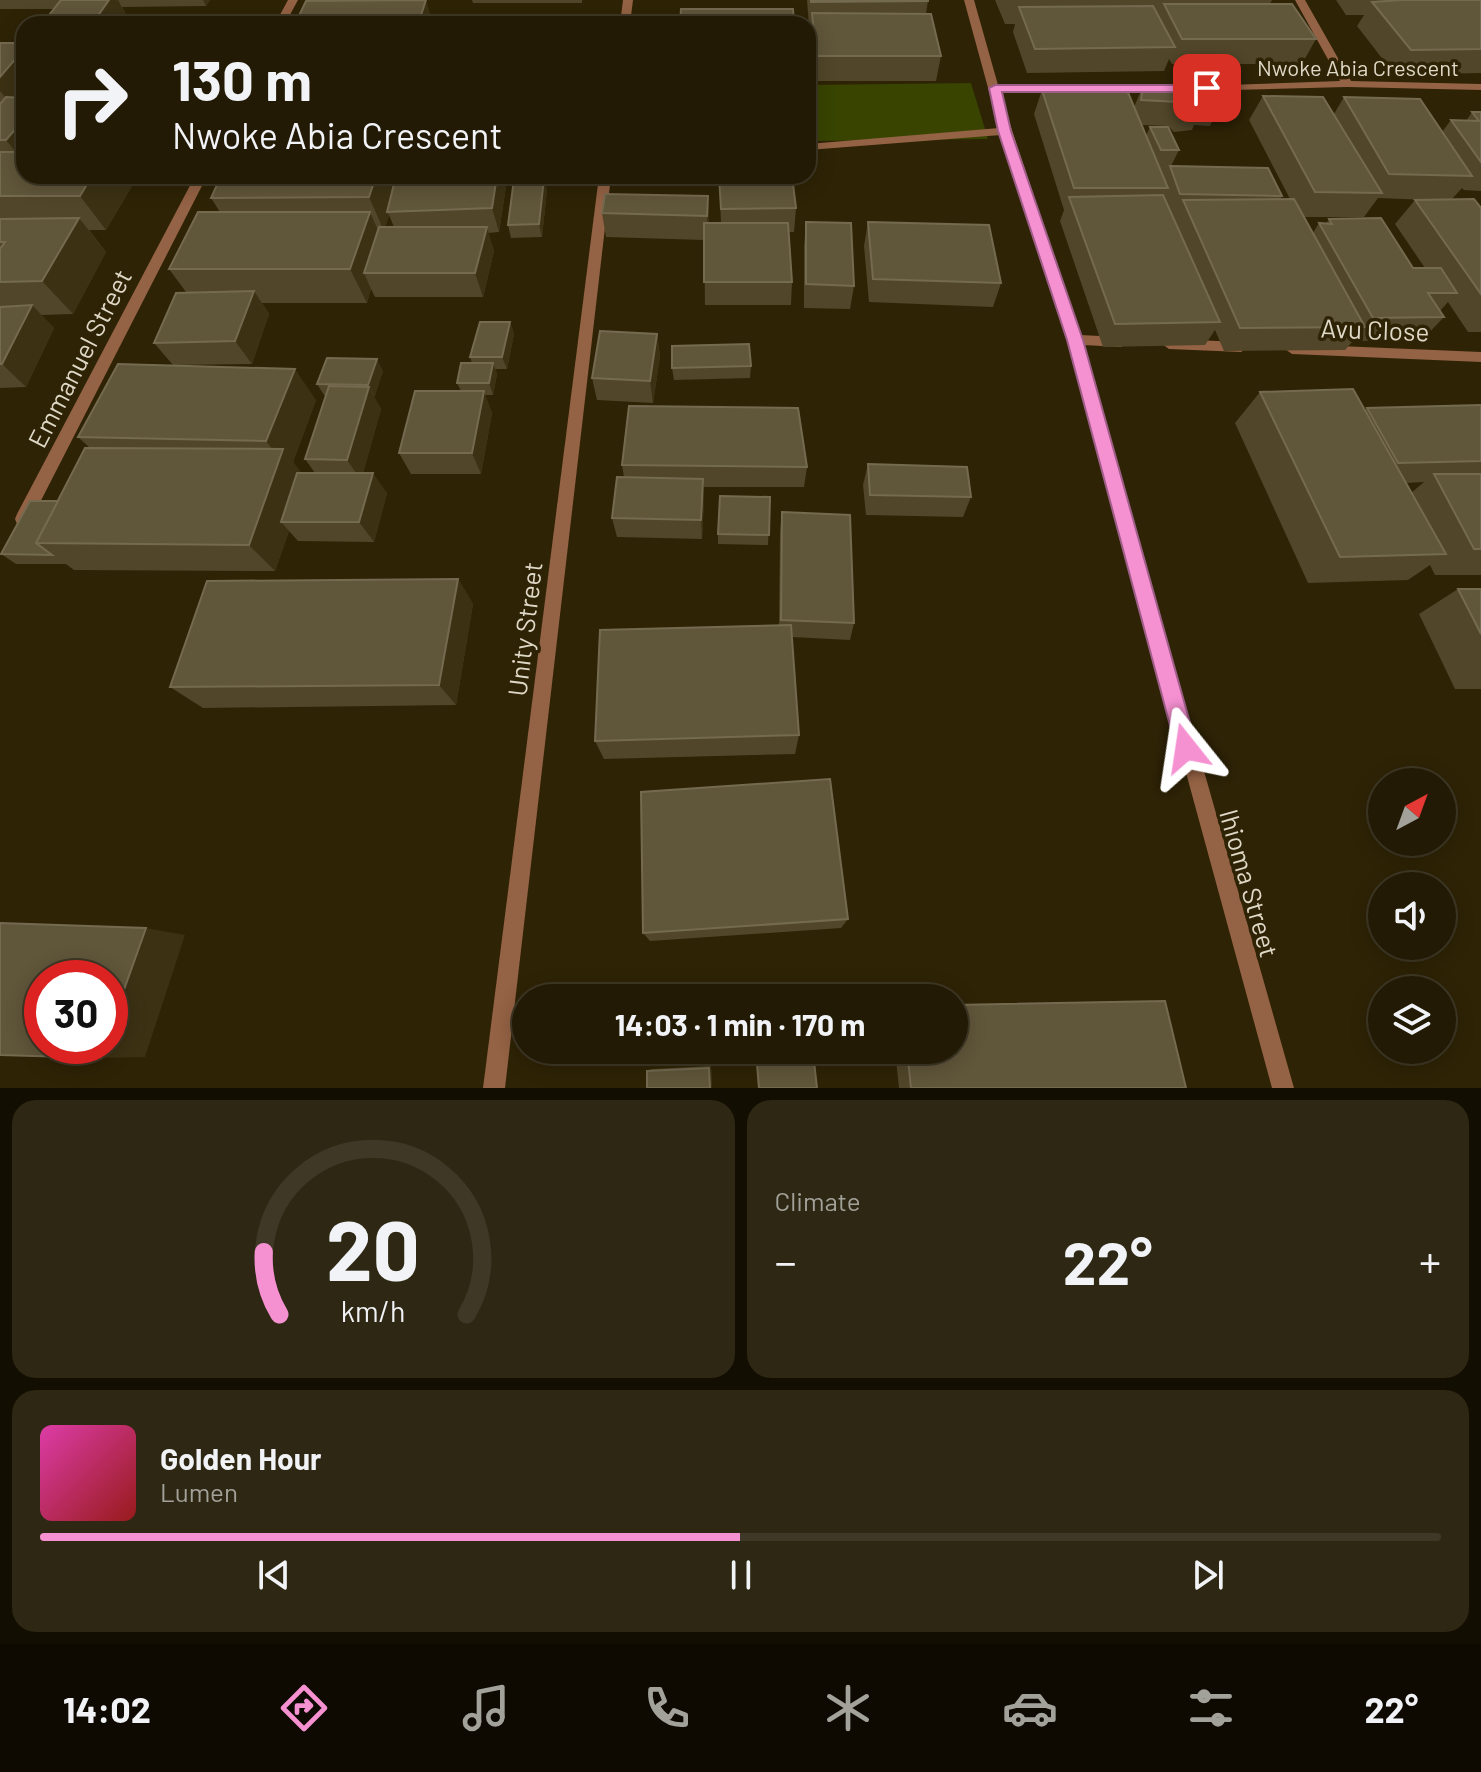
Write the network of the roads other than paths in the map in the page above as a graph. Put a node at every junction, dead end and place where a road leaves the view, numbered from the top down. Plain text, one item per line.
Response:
1 (969, 0) edge
2 (1300, 0) edge
3 (1347, 84) junction
4 (1481, 87) edge
5 (995, 88) junction
6 (1005, 131) junction
7 (816, 146) edge
8 (197, 184) edge
9 (604, 184) edge
10 (1075, 340) junction
11 (1137, 343) edge
12 (1153, 344) edge
13 (1262, 348) edge
14 (1278, 349) edge
15 (1481, 357) edge
16 (14, 535) edge
17 (494, 1088) edge
18 (1283, 1088) edge

1 - 5 street, Ihioma Street
2 - 3 street
3 - 4 street, Nwoke Abia Crescent
3 - 5 street, Nwoke Abia Crescent
5 - 6 street, Ihioma Street
6 - 7 street
6 - 10 street, Ihioma Street
8 - 16 street, Emmanuel Street
9 - 17 street, Unity Street
10 - 11 street
10 - 18 street, Ihioma Street
12 - 13 street
14 - 15 street, Avu Close

